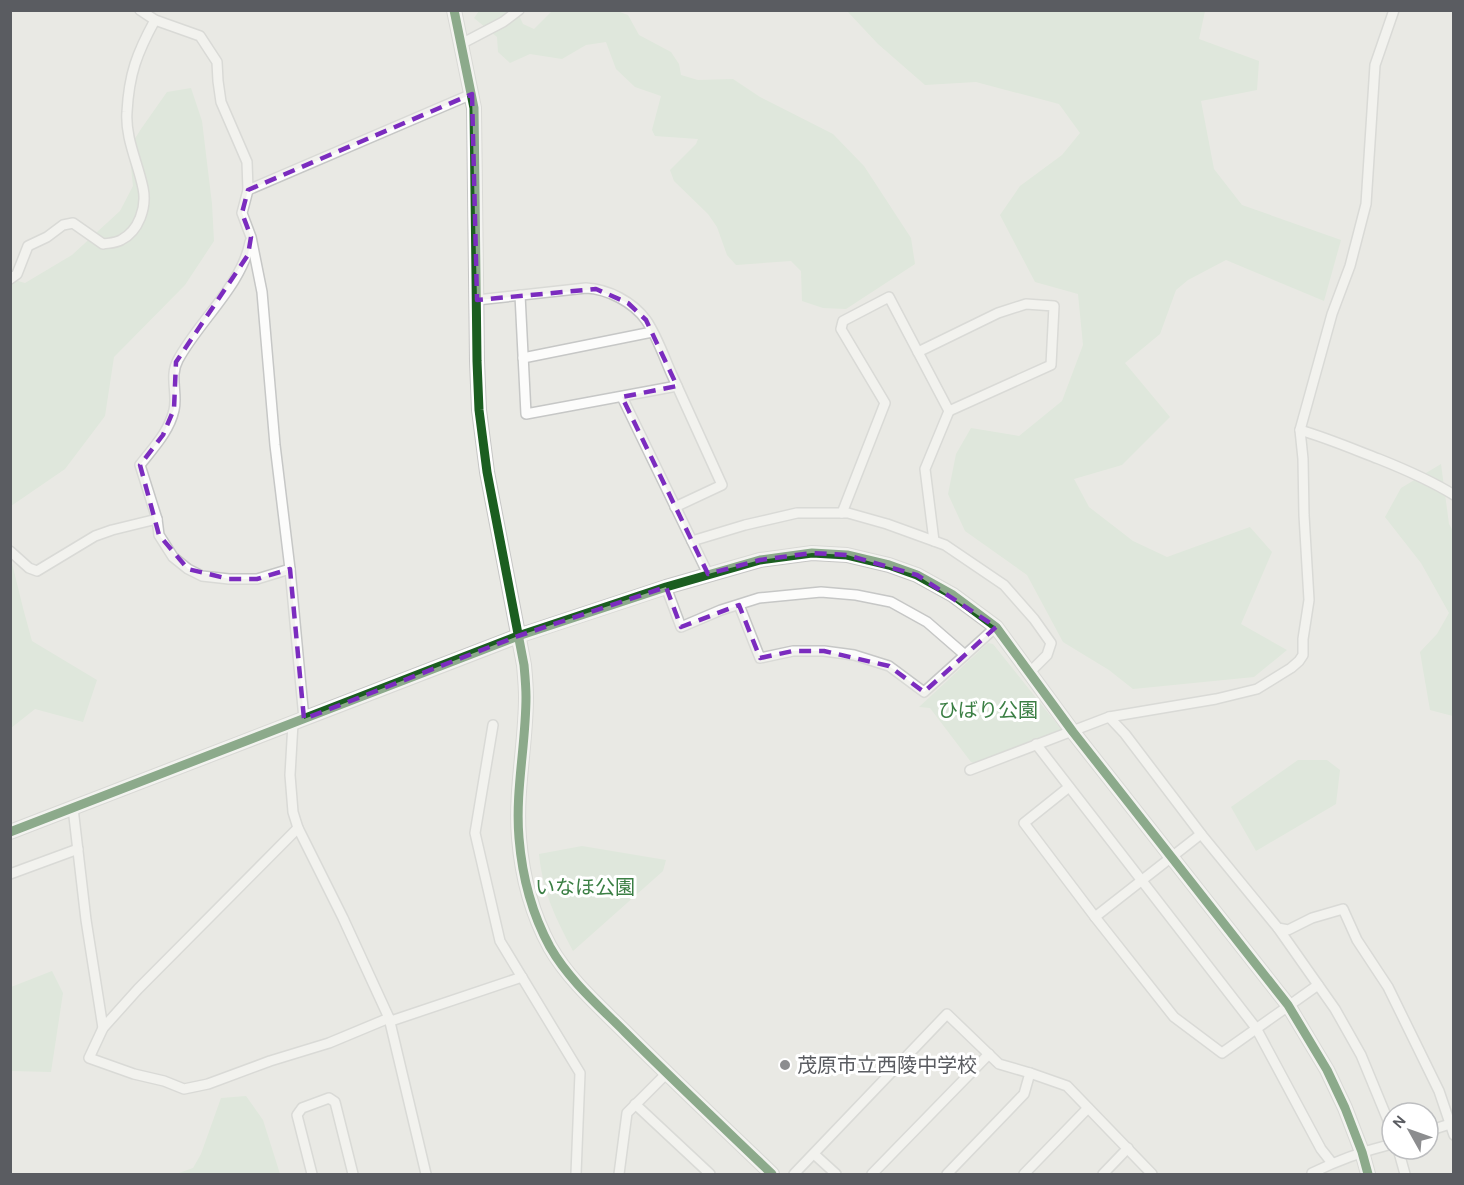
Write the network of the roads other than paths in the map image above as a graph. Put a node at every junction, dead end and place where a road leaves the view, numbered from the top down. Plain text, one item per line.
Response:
1 (140, 10) edge
2 (454, 10) edge
3 (519, 10) edge
4 (1394, 10) edge
5 (154, 20) junction
6 (461, 44) junction
7 (472, 94) junction
8 (248, 190) junction
9 (251, 237) junction
10 (10, 279) edge
11 (520, 295) junction
12 (477, 300) junction
13 (652, 332) junction
14 (918, 352) junction
15 (523, 358) junction
16 (677, 386) junction
17 (622, 397) junction
18 (949, 411) junction
19 (1300, 430) junction
20 (1454, 495) edge
21 (675, 507) junction
22 (842, 513) junction
23 (157, 519) junction
24 (692, 541) junction
25 (934, 541) junction
26 (10, 551) edge
27 (290, 569) junction
28 (708, 574) junction
29 (666, 587) junction
30 (739, 605) junction
31 (996, 627) junction
32 (518, 636) junction
33 (965, 655) junction
34 (1030, 672) junction
35 (1109, 717) junction
36 (298, 721) junction
37 (493, 724) dead end
38 (1073, 732) junction
39 (1035, 744) junction
40 (970, 770) dead end
41 (1069, 787) junction
42 (73, 808) junction
43 (298, 828) junction
44 (10, 832) edge
45 (1201, 834) junction
46 (78, 849) junction
47 (1171, 858) junction
48 (10, 874) edge
49 (1142, 881) junction
50 (1095, 917) junction
51 (1278, 928) junction
52 (522, 976) junction
53 (1318, 985) junction
54 (1288, 1005) junction
55 (390, 1019) junction
56 (103, 1028) junction
57 (1256, 1029) junction
58 (989, 1054) junction
59 (1030, 1072) junction
60 (667, 1074) junction
61 (1380, 1101) edge
62 (635, 1104) junction
63 (1088, 1108) junction
64 (1450, 1124) junction
65 (1440, 1127) edge
66 (1454, 1135) edge
67 (1380, 1147) edge
68 (1128, 1148) junction
69 (1362, 1152) junction
70 (814, 1154) junction
71 (1332, 1163) junction
72 (312, 1174) edge
73 (353, 1174) edge
74 (426, 1174) edge
75 (576, 1174) edge
76 (619, 1174) edge
77 (710, 1174) edge
78 (772, 1174) edge
79 (794, 1174) edge
80 (836, 1174) edge
81 (872, 1174) edge
82 (947, 1174) edge
83 (1024, 1174) edge
84 (1103, 1174) edge
85 (1152, 1174) edge
86 (1313, 1174) edge
87 (1368, 1174) edge

1 - 5 street
2 - 6 street
3 - 6 street
4 - 19 street
5 - 8 street
5 - 10 street
6 - 7 street
7 - 8 street
7 - 12 street
8 - 9 street
9 - 23 street
9 - 27 street
11 - 12 street
11 - 13 street
11 - 15 street
12 - 32 street
13 - 15 street
13 - 16 street
14 - 18 street
14 - 18 street
14 - 22 street
15 - 17 street
16 - 17 street
16 - 21 street
17 - 21 street
18 - 25 street
19 - 20 street
19 - 35 street
21 - 24 street
22 - 24 street
22 - 25 street
23 - 26 street
23 - 27 street
24 - 28 street
25 - 34 street
27 - 36 street
28 - 29 street
28 - 31 street
29 - 30 street
29 - 32 street
30 - 33 street
30 - 33 street
31 - 33 street
31 - 34 street
32 - 36 street
32 - 60 street
34 - 38 street
35 - 38 street
35 - 45 street
36 - 42 street
36 - 43 street
37 - 52 street
38 - 39 street
38 - 47 street
39 - 40 street
39 - 41 street
41 - 49 street
41 - 50 street
42 - 44 street
42 - 46 street
43 - 55 street
43 - 56 street
45 - 47 street
45 - 51 street
46 - 48 street
46 - 56 street
47 - 49 street
47 - 54 street
49 - 50 street
49 - 57 street
50 - 57 street
51 - 53 street
51 - 64 street
52 - 55 street
52 - 75 street
53 - 54 street
53 - 61 street
54 - 57 street
54 - 69 street
55 - 56 street
55 - 74 street
57 - 71 street
58 - 59 street
58 - 70 street
58 - 81 street
59 - 63 street
59 - 82 street
60 - 62 street
60 - 78 street
62 - 76 street
62 - 77 street
63 - 68 street
63 - 83 street
64 - 65 street
64 - 66 street
67 - 69 street
68 - 84 street
68 - 85 street
69 - 71 street
69 - 87 street
70 - 79 street
70 - 80 street
71 - 86 street
72 - 73 street

